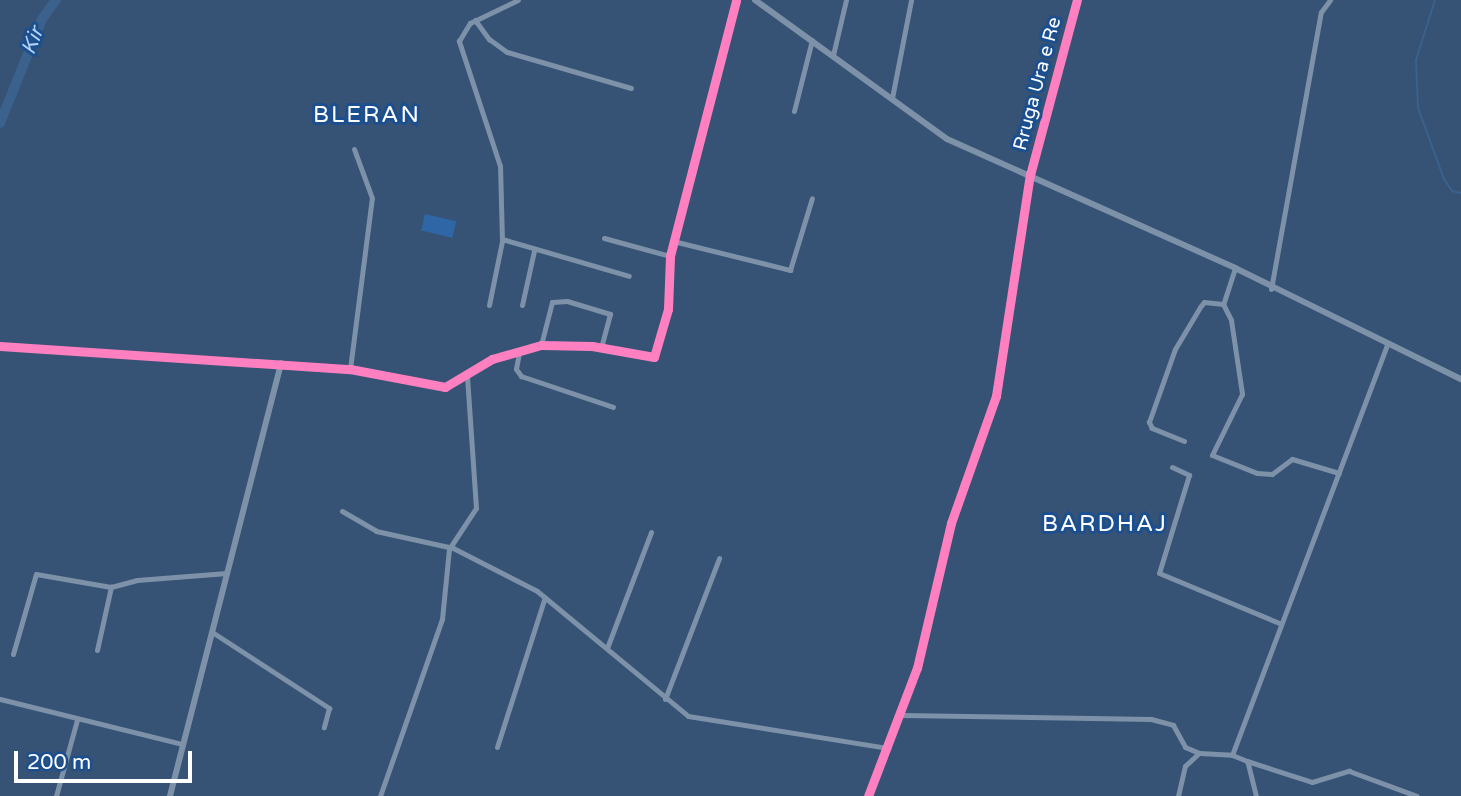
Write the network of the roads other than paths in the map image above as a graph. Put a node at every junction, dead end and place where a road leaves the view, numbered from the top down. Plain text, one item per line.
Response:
1 (518, 0) edge
2 (736, 0) edge
3 (755, 0) edge
4 (844, 0) edge
5 (911, 0) edge
6 (1077, 0) edge
7 (1331, 0) edge
8 (475, 20) junction
9 (812, 40) junction
10 (833, 55) junction
11 (631, 88) dead end
12 (892, 98) junction
13 (794, 111) dead end
14 (354, 149) dead end
15 (1030, 175) junction
16 (812, 198) dead end
17 (604, 238) dead end
18 (502, 239) junction
19 (673, 242) junction
20 (534, 251) junction
21 (670, 256) junction
22 (1235, 268) junction
23 (629, 276) dead end
24 (1271, 289) junction
25 (522, 304) dead end
26 (1223, 304) junction
27 (489, 305) dead end
28 (541, 345) junction
29 (1387, 345) junction
30 (0, 346) edge
31 (601, 348) junction
32 (519, 352) junction
33 (281, 363) junction
34 (350, 369) junction
35 (467, 376) junction
36 (1461, 379) edge
37 (613, 407) dead end
38 (1184, 441) dead end
39 (1172, 467) dead end
40 (1339, 473) junction
41 (342, 511) dead end
42 (651, 532) dead end
43 (449, 549) junction
44 (719, 558) dead end
45 (227, 573) junction
46 (111, 587) junction
47 (545, 597) junction
48 (1279, 623) junction
49 (212, 632) junction
50 (607, 648) junction
51 (97, 650) dead end
52 (13, 654) dead end
53 (0, 699) edge
54 (664, 699) junction
55 (901, 715) junction
56 (78, 720) junction
57 (324, 727) dead end
58 (183, 744) junction
59 (497, 747) dead end
60 (888, 748) junction
61 (1199, 753) junction
62 (1232, 755) junction
63 (1247, 761) junction
64 (56, 796) edge
65 (170, 796) edge
66 (380, 796) edge
67 (868, 796) edge
68 (1178, 796) edge
69 (1255, 796) edge
70 (1417, 796) edge

1 - 8 street
2 - 19 street
3 - 9 street
4 - 10 street
5 - 12 street
6 - 15 street, Rruga Ura e Re
7 - 24 street
8 - 11 street
8 - 18 street
9 - 10 street
9 - 13 street
10 - 12 street
12 - 15 street
14 - 34 street
15 - 22 street
15 - 55 street
16 - 19 street
17 - 21 street
18 - 20 street
18 - 27 street
19 - 21 street
20 - 23 street
20 - 25 street
21 - 31 street
22 - 24 street
22 - 26 street
24 - 29 street
26 - 38 street
26 - 40 street
28 - 31 street
28 - 31 street
28 - 32 street
29 - 36 street
29 - 40 street
30 - 33 street
32 - 35 street
32 - 37 street
33 - 34 street
33 - 45 street
34 - 35 street
35 - 43 street
39 - 48 street
40 - 48 street
41 - 43 street
42 - 50 street
43 - 47 street
43 - 66 street
44 - 54 street
45 - 46 street
45 - 49 street
46 - 51 street
46 - 52 street
47 - 50 street
47 - 59 street
48 - 62 street
49 - 57 street
49 - 58 street
50 - 54 street
53 - 56 street
54 - 60 street
55 - 60 street
55 - 61 street
56 - 58 street
56 - 64 street
58 - 65 street
60 - 67 street
61 - 62 street
61 - 68 street
62 - 63 street
63 - 69 street
63 - 70 street

